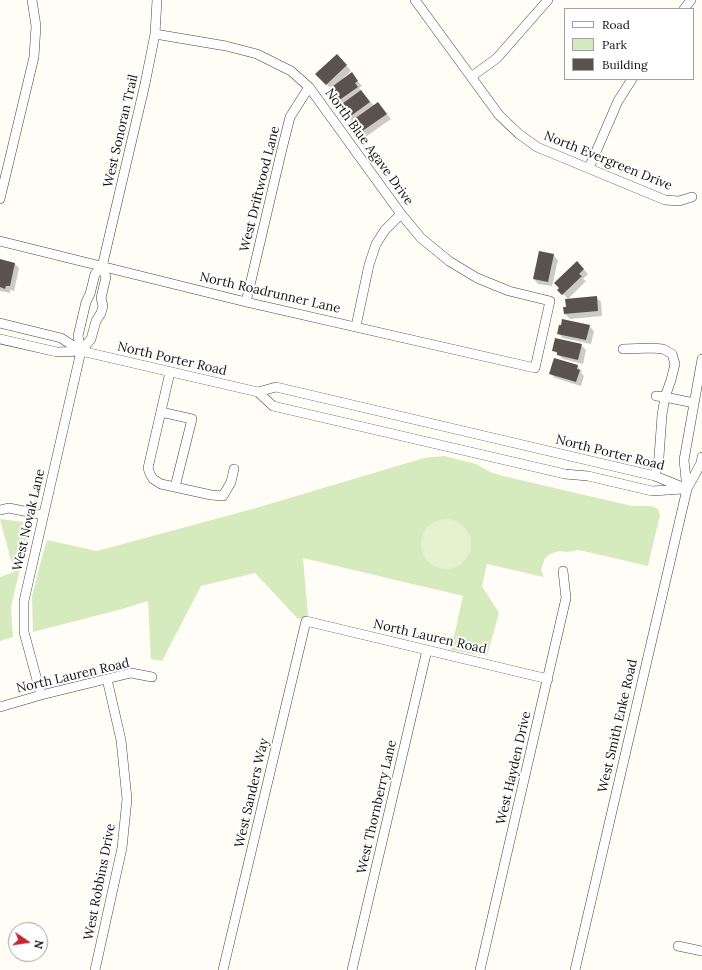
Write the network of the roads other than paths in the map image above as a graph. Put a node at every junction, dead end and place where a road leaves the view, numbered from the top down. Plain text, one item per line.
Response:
1 (32, 0) edge
2 (157, 0) edge
3 (415, 0) edge
4 (548, 0) edge
5 (691, 0) edge
6 (685, 8) edge
7 (155, 34) junction
8 (471, 77) junction
9 (631, 80) edge
10 (309, 87) junction
11 (589, 168) junction
12 (692, 197) dead end
13 (0, 199) edge
14 (401, 214) junction
15 (0, 241) edge
16 (102, 267) junction
17 (246, 302) junction
18 (0, 323) edge
19 (356, 326) junction
20 (0, 339) edge
21 (622, 349) dead end
22 (81, 351) junction
23 (702, 359) edge
24 (535, 368) joint
25 (170, 372) junction
26 (258, 392) junction
27 (661, 397) junction
28 (694, 403) junction
29 (161, 412) junction
30 (702, 457) edge
31 (234, 469) dead end
32 (655, 476) junction
33 (175, 487) junction
34 (687, 489) junction
35 (0, 510) edge
36 (43, 515) junction
37 (563, 571) dead end
38 (306, 621) joint
39 (427, 650) junction
40 (152, 677) dead end
41 (548, 679) junction
42 (107, 680) junction
43 (41, 695) junction
44 (0, 707) edge
45 (678, 946) dead end
46 (702, 951) edge
47 (95, 970) edge
48 (223, 970) edge
49 (352, 970) edge
50 (480, 970) edge
51 (575, 970) edge

1 - 13 street
2 - 7 street, West Sonoran Trail
3 - 8 street, North Evergreen Drive
4 - 8 street
5 - 6 street
7 - 10 street, North Blue Agave Drive
7 - 16 street, West Sonoran Trail
8 - 11 street, North Evergreen Drive
9 - 11 street
10 - 14 street, North Blue Agave Drive
10 - 17 street, West Driftwood Lane
11 - 12 street, North Evergreen Drive
14 - 19 street
14 - 24 street, North Blue Agave Drive
15 - 16 street, North Roadrunner Lane
16 - 17 street, North Roadrunner Lane
16 - 22 street, West Sonoran Trail
16 - 22 street, West Sonoran Trail
17 - 19 street, North Roadrunner Lane
18 - 22 street, North Porter Road
19 - 24 street, North Roadrunner Lane
20 - 22 street, North Porter Road
21 - 27 street
22 - 25 street, North Porter Road
22 - 36 street, West Novak Lane
23 - 28 street, West Smith Enke Road
25 - 26 street, North Porter Road
25 - 29 street
26 - 32 street, North Porter Road
26 - 34 street, North Porter Road
27 - 28 street
27 - 32 street
28 - 34 street, West Smith Enke Road
29 - 33 street
29 - 33 street
30 - 34 street, West Smith Enke Road
31 - 33 street
32 - 34 street, North Porter Road
34 - 51 street, West Smith Enke Road
35 - 36 street
36 - 43 street, West Novak Lane
37 - 41 street, West Hayden Drive
38 - 39 street, North Lauren Road
38 - 48 street, West Sanders Way
39 - 41 street, North Lauren Road
39 - 49 street, West Thornberry Lane
40 - 42 street, North Lauren Road
41 - 50 street, West Hayden Drive
42 - 43 street, North Lauren Road
42 - 47 street, West Robbins Drive
43 - 44 street, North Lauren Road
45 - 46 street

